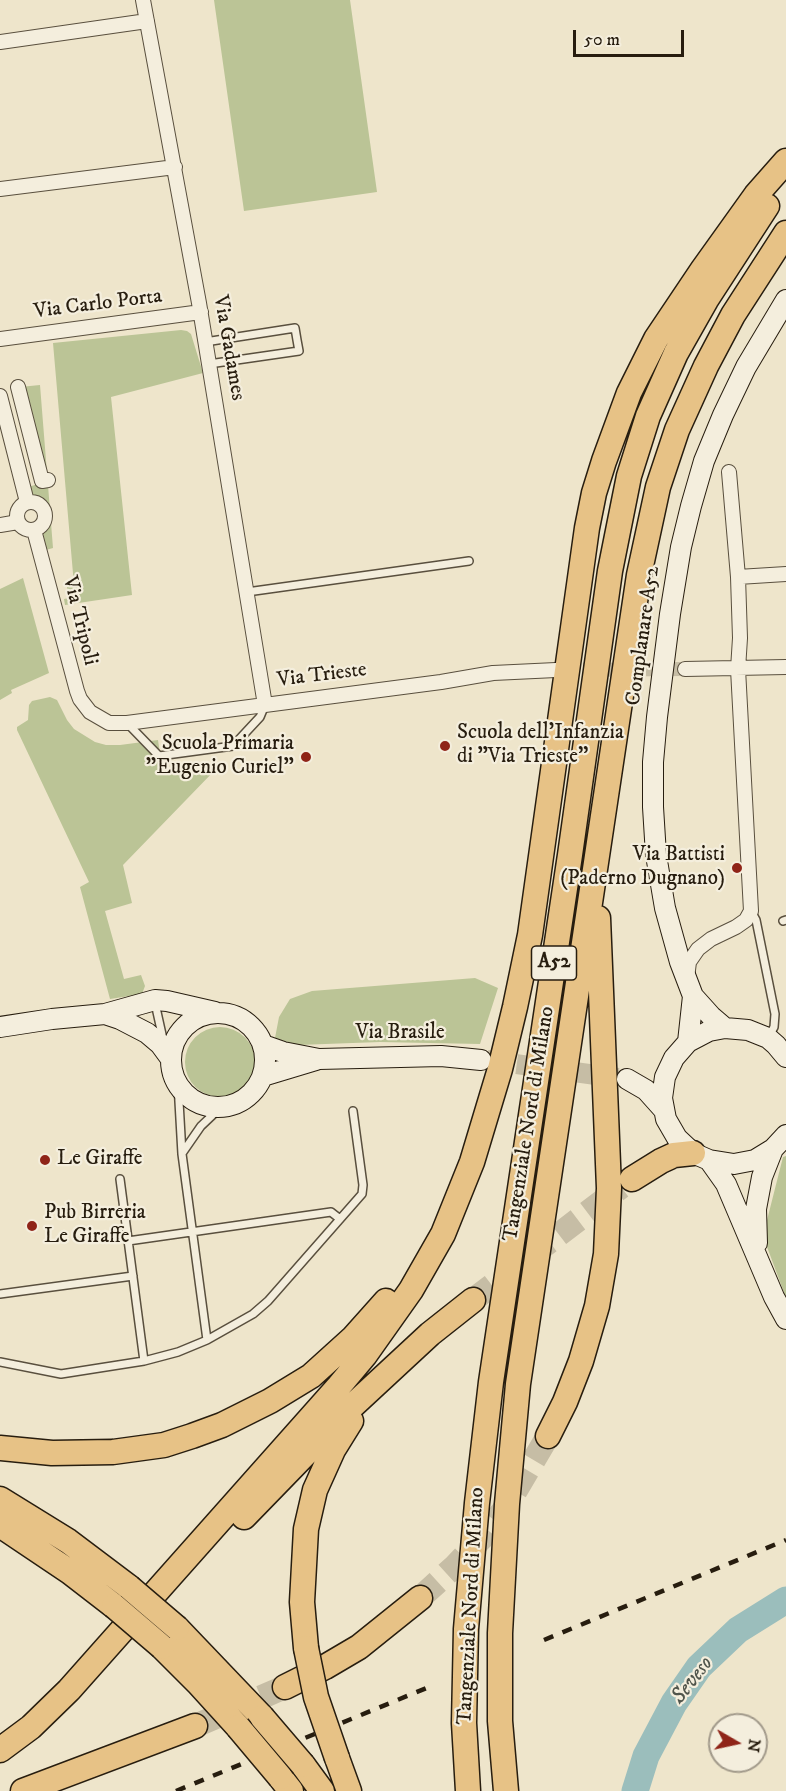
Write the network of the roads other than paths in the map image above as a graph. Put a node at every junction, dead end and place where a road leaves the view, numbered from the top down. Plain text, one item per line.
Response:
1 (143, 0) edge
2 (147, 21) junction
3 (0, 42) edge
4 (786, 161) edge
5 (175, 167) junction
6 (786, 176) edge
7 (0, 189) edge
8 (786, 233) edge
9 (786, 300) edge
10 (201, 312) junction
11 (0, 339) edge
12 (206, 342) junction
13 (209, 364) junction
14 (18, 387) dead end
15 (0, 396) edge
16 (729, 472) dead end
17 (48, 480) dead end
18 (27, 502) junction
19 (18, 522) junction
20 (0, 525) edge
21 (34, 530) junction
22 (469, 561) dead end
23 (786, 574) edge
24 (738, 577) junction
25 (247, 592) junction
26 (786, 667) edge
27 (685, 669) tunnel mouth
28 (738, 669) junction
29 (556, 670) tunnel mouth
30 (264, 705) junction
31 (95, 716) joint
32 (128, 723) junction
33 (596, 856) junction
34 (751, 911) junction
35 (690, 988) junction
36 (155, 1000) junction
37 (219, 1013) junction
38 (105, 1014) junction
39 (0, 1027) edge
40 (724, 1028) junction
41 (768, 1038) junction
42 (688, 1042) junction
43 (263, 1045) junction
44 (168, 1054) junction
45 (786, 1057) edge
46 (319, 1059) junction
47 (481, 1060) tunnel mouth
48 (669, 1067) junction
49 (263, 1076) junction
50 (178, 1084) junction
51 (221, 1107) junction
52 (663, 1109) junction
53 (353, 1111) dead end
54 (779, 1142) edge
55 (182, 1154) junction
56 (701, 1156) junction
57 (120, 1179) dead end
58 (632, 1179) tunnel mouth
59 (457, 1198) junction
60 (340, 1219) junction
61 (193, 1232) junction
62 (128, 1241) junction
63 (758, 1260) junction
64 (133, 1276) junction
65 (0, 1294) edge
66 (473, 1300) tunnel mouth
67 (786, 1319) edge
68 (207, 1340) junction
69 (144, 1361) junction
70 (0, 1362) edge
71 (392, 1370) junction
72 (548, 1436) tunnel mouth
73 (0, 1448) edge
74 (0, 1498) edge
75 (0, 1525) edge
76 (0, 1535) edge
77 (70, 1572) junction
78 (420, 1598) tunnel mouth
79 (285, 1688) tunnel mouth
80 (195, 1726) tunnel mouth
81 (0, 1750) edge
82 (0, 1768) edge
83 (286, 1784) edge
84 (23, 1791) edge
85 (322, 1791) edge
86 (349, 1791) edge
87 (468, 1791) edge
88 (506, 1791) edge

1 - 2 street, Via Gadames
2 - 3 street
2 - 5 street, Via Gadames
4 - 59 highway, A52
5 - 7 street
5 - 10 street, Via Gadames
6 - 87 highway, Tangenziale Nord di Milano / A52
8 - 33 highway, Tangenziale Nord di Milano / A52
9 - 35 street, Complanare A52
10 - 11 street, Via Carlo Porta
10 - 12 street, Via Gadames
12 - 13 street, Via Gadames
12 - 13 lane
13 - 25 street, Via Gadames
14 - 17 street
15 - 18 street, Via Tripoli
16 - 24 street
18 - 19 street
18 - 21 street, Via Tripoli
19 - 20 street
19 - 21 street
21 - 31 street, Via Tripoli
22 - 25 lane
23 - 24 street
24 - 28 street
25 - 30 street, Via Gadames
26 - 28 street
27 - 28 street
28 - 34 street
29 - 30 street, Via Trieste
30 - 32 street, Via Trieste
30 - 32 lane
31 - 32 street, Via Trieste
33 - 72 highway
33 - 88 highway, Tangenziale Nord di Milano / A52
34 - 35 street
34 - 41 lane
35 - 40 street, Complanare A52
35 - 42 street, Complanare A52
36 - 37 street
36 - 38 street
36 - 44 lane
37 - 43 street
37 - 44 street
38 - 39 street
38 - 44 street
40 - 41 street
40 - 42 street
41 - 45 street
42 - 48 street
43 - 46 street, Via Brasile
43 - 49 street
44 - 50 street
46 - 47 street, Via Brasile
46 - 49 street, Via Brasile
48 - 52 street
48 - 52 street
49 - 51 street
50 - 51 street
50 - 55 lane
51 - 55 lane
52 - 56 street
53 - 60 lane
54 - 56 street
54 - 63 street
55 - 61 lane
56 - 58 highway
56 - 63 street
57 - 62 lane
59 - 73 highway
59 - 81 highway
60 - 61 lane
60 - 68 lane
61 - 62 lane
61 - 68 lane
62 - 64 lane
63 - 67 street
64 - 65 lane
64 - 69 lane
66 - 71 highway
68 - 69 lane
69 - 70 lane
71 - 82 highway
71 - 86 highway, bridge
74 - 85 highway, bridge
75 - 77 highway
76 - 77 highway
77 - 83 highway, bridge
78 - 79 highway
80 - 84 highway

